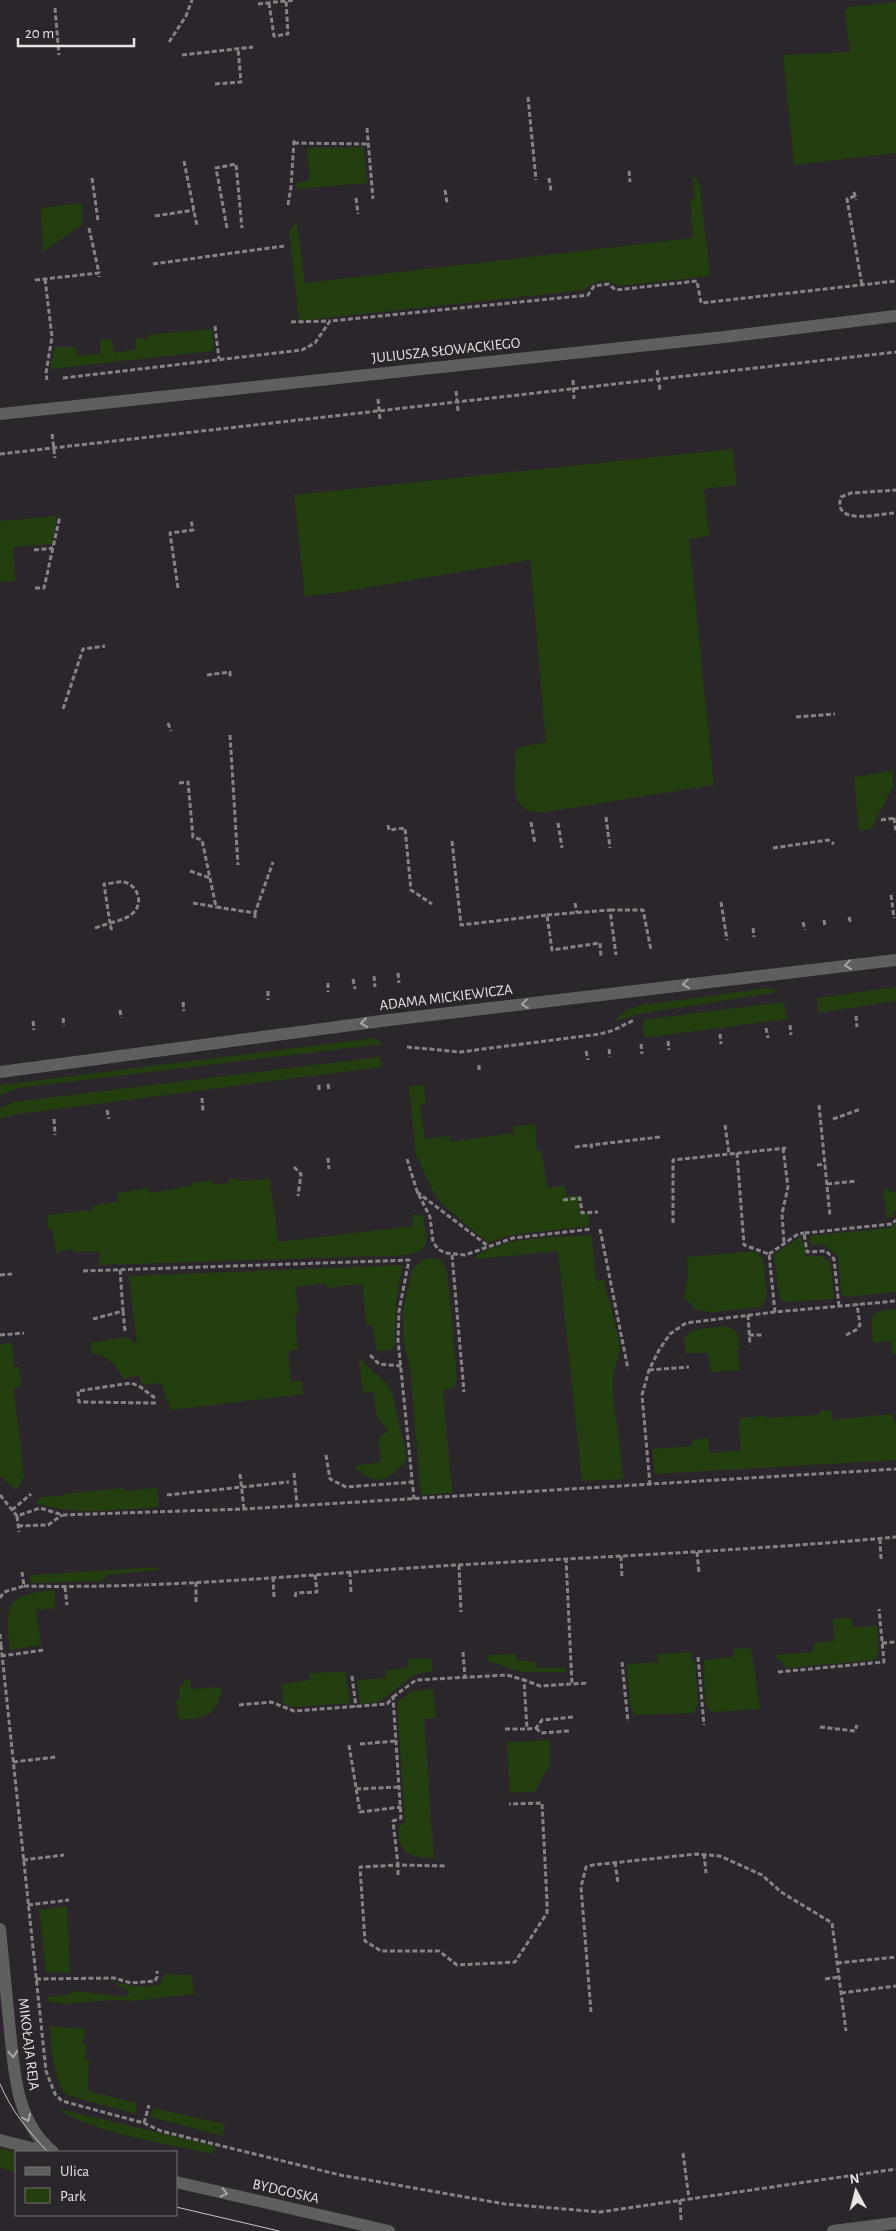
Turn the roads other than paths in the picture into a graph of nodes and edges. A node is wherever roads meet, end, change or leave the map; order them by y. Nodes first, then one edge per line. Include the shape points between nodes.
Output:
1 (896, 316) edge
2 (0, 414) edge
3 (896, 960) edge
4 (0, 1072) edge
5 (0, 1929) edge
6 (0, 2140) edge
7 (43, 2151) edge
8 (52, 2151) edge
9 (178, 2182) edge
10 (896, 2223) edge
11 (389, 2231) edge
12 (833, 2231) edge

1 - 2 street, JULIUSZA SŁOWACKIEGO
3 -> 4 street, ADAMA MICKIEWICZA via 388,1020
5 -> 8 street, MIKOŁAJA REJA via 17,2087 28,2122
6 - 7 street
9 -> 11 street, BYDGOSKA
10 - 12 street

